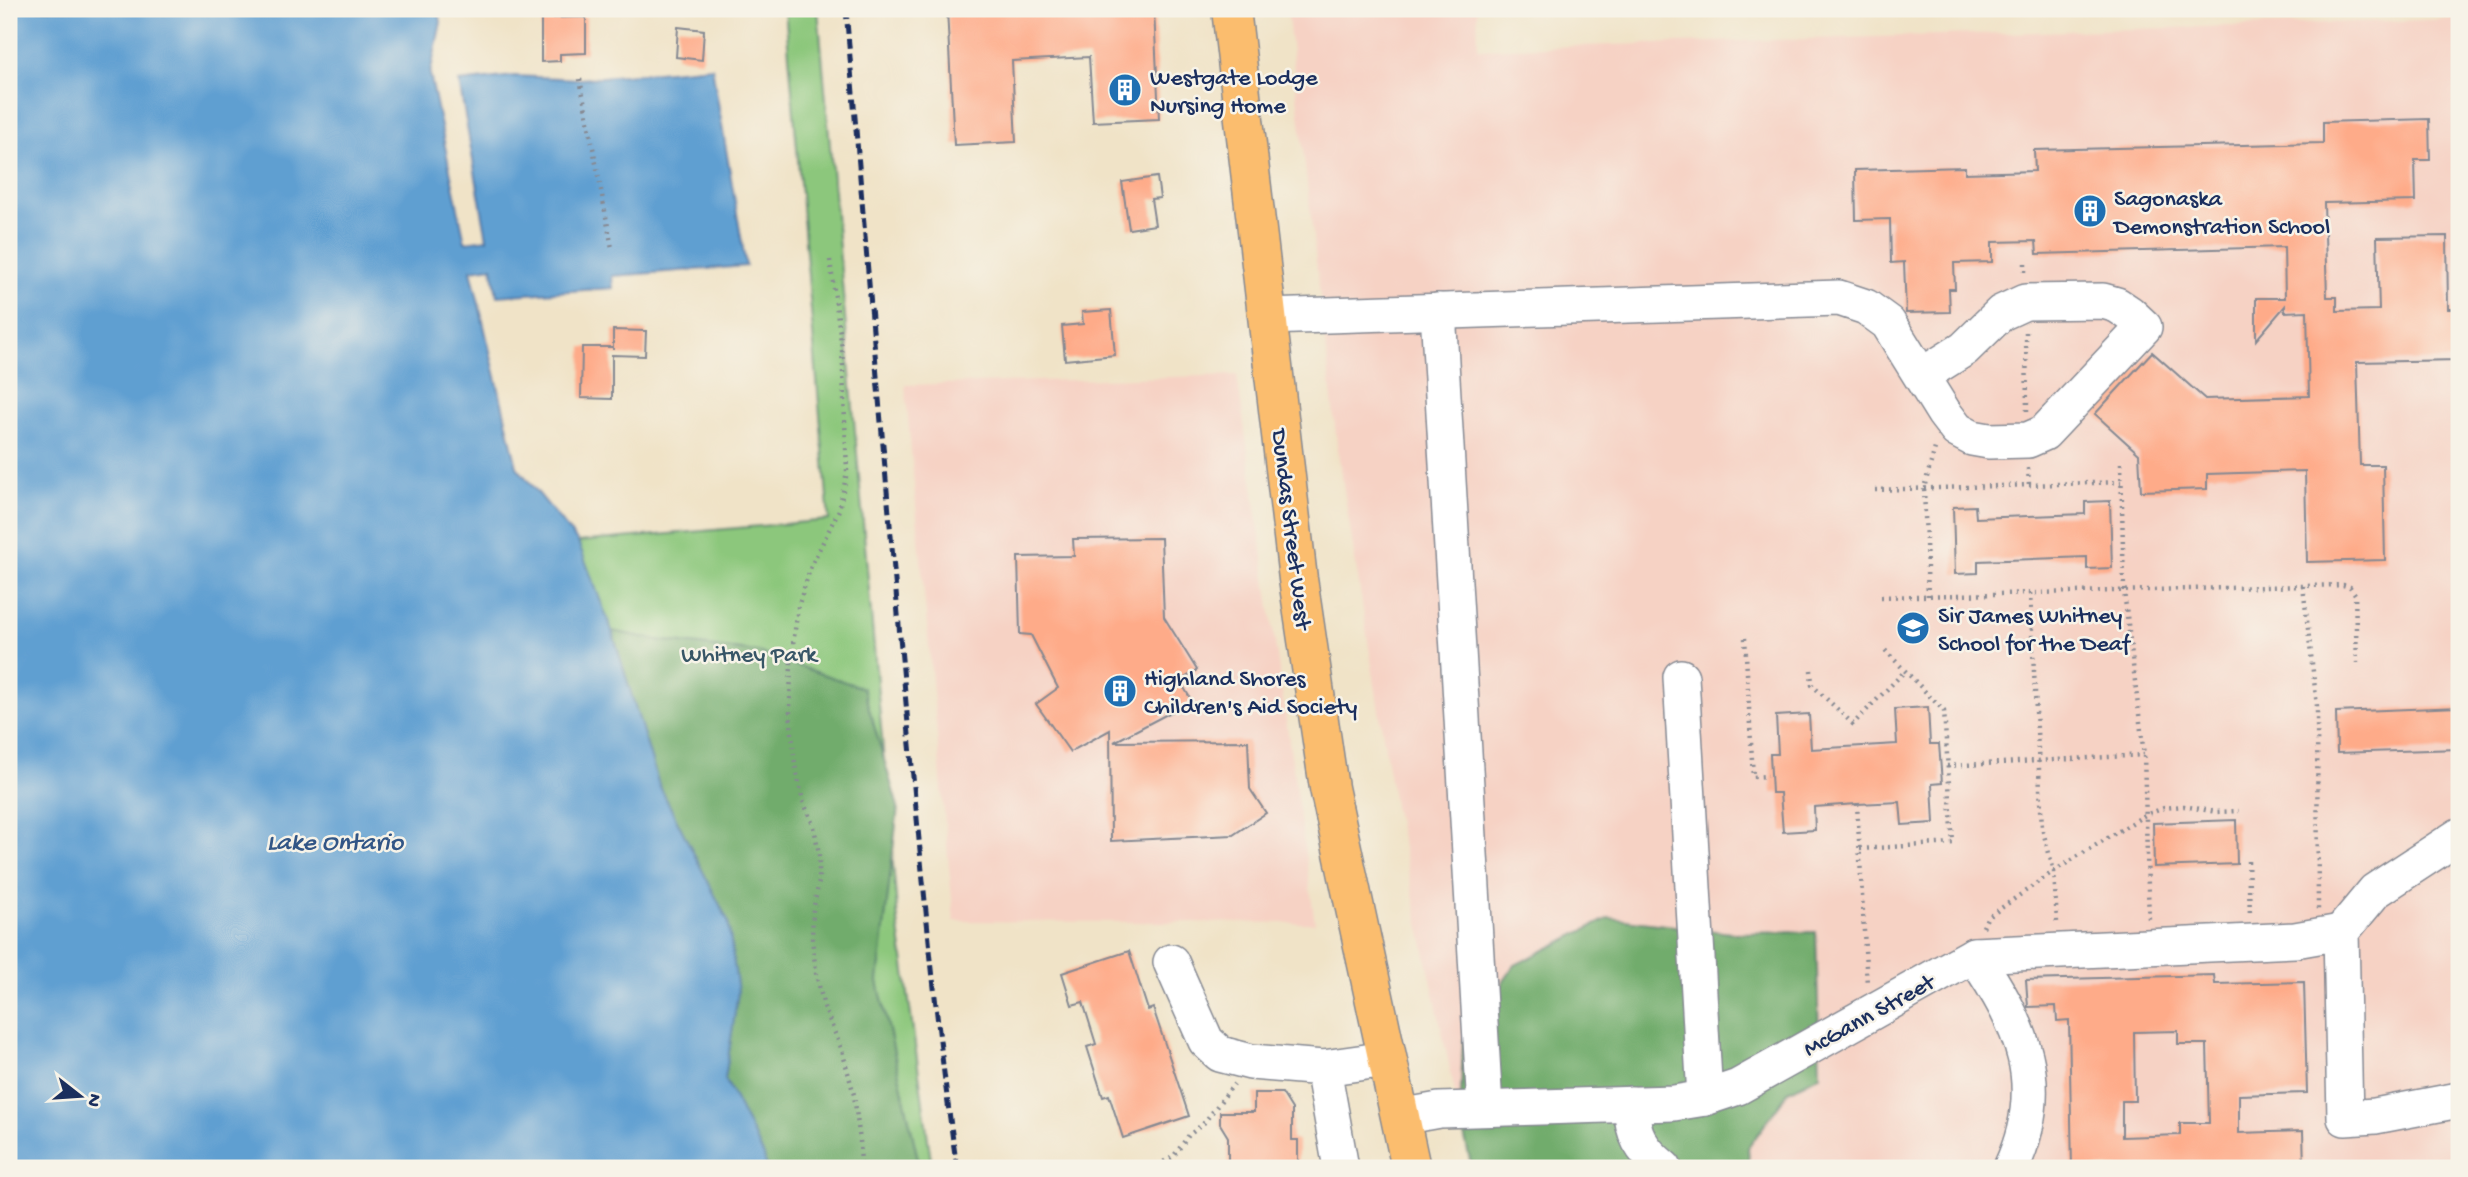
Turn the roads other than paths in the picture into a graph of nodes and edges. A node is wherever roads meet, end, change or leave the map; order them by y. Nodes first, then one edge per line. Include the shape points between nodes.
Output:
1 (1231, 9) edge
2 (1438, 312) junction
3 (1267, 317) junction
4 (1921, 376) junction
5 (1681, 677) dead end
6 (2459, 836) edge
7 (2330, 934) junction
8 (1975, 955) junction
9 (1171, 962) dead end
10 (1387, 1059) junction
11 (1323, 1068) junction
12 (1705, 1098) junction
13 (2459, 1100) edge
14 (1632, 1104) junction
15 (1485, 1108) junction
16 (1400, 1117) junction
17 (1341, 1168) edge
18 (1411, 1168) edge
19 (1664, 1168) edge
20 (2011, 1168) edge

1 - 3 main road, Dundas Street West
2 - 3 lane
2 - 4 lane via 1839,298 1866,307 1888,323
2 - 15 lane
3 - 10 main road, Dundas Street West via 1329,788
4 - 4 lane via 1957,430 1989,441 2028,440 2057,422 2144,327 2117,305 2103,301 2025,302 2001,313 1965,349
5 - 12 lane
6 - 7 lane via 2375,891
7 - 8 lane, McGann Street via 2284,941
7 - 13 lane via 2344,1118
8 - 12 lane, McGann Street via 1738,1087
8 - 20 lane via 2015,1021 2025,1052 2028,1116
9 - 11 lane via 1206,1041 1220,1054 1251,1062
10 - 11 lane
10 - 16 main road, Dundas Street West
11 - 17 lane
12 - 14 lane, McGann Street
14 - 15 lane, McGann Street
14 - 19 lane via 1632,1125 1639,1143
15 - 16 lane, McGann Street
16 - 18 main road, Dundas Street West

